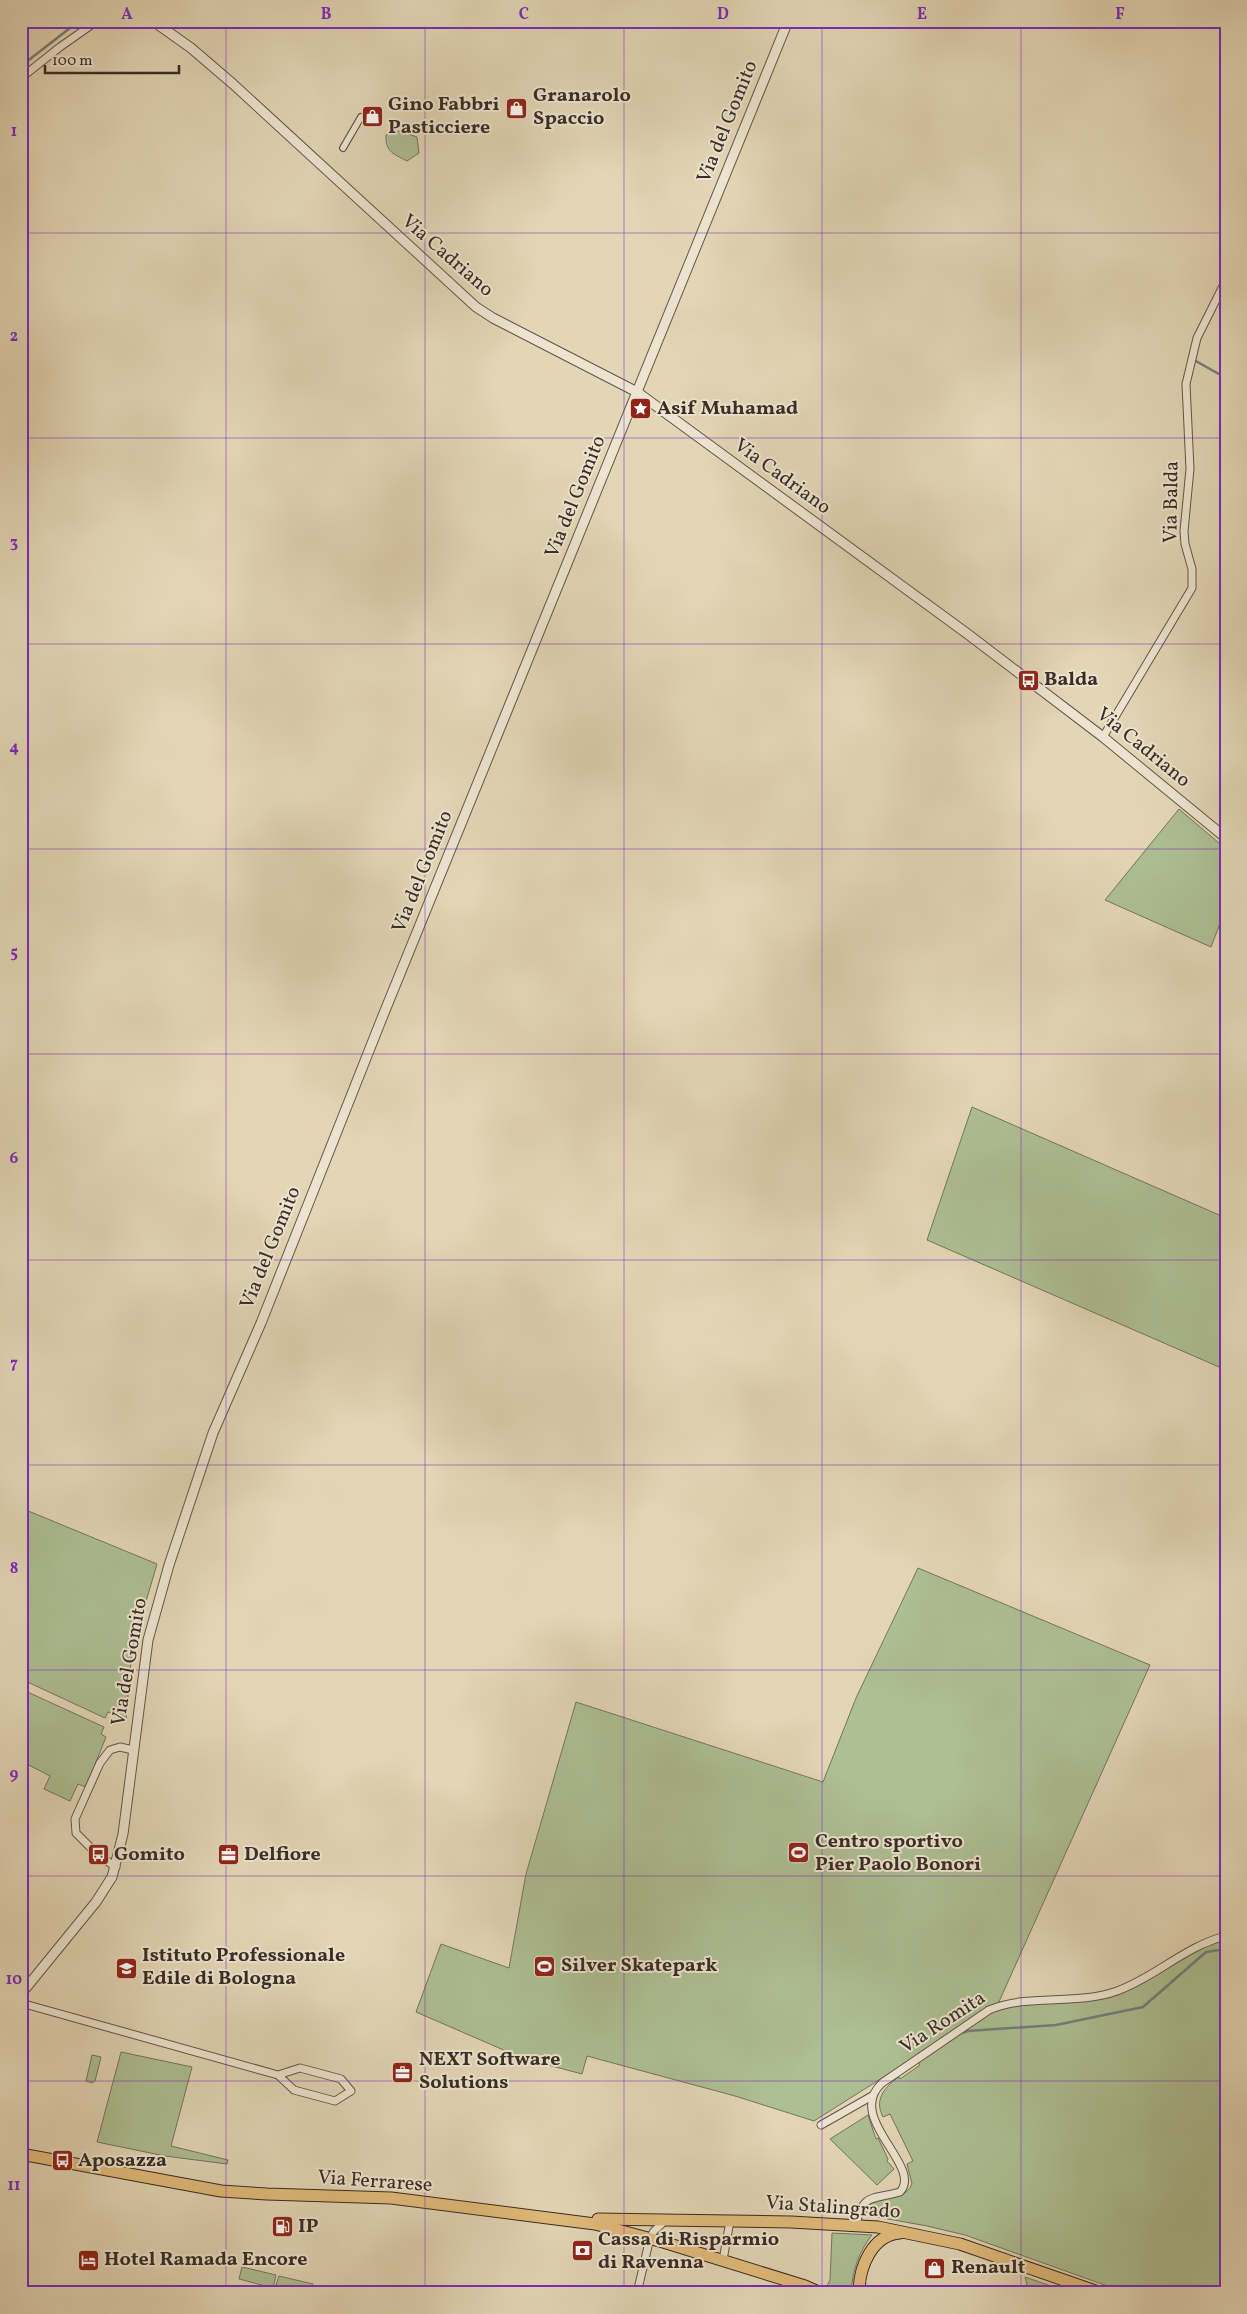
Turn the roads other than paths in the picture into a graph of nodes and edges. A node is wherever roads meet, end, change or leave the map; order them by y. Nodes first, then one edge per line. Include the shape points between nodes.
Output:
1 (97, 21) edge
2 (153, 21) edge
3 (788, 21) edge
4 (21, 78) edge
5 (361, 117) dead end
6 (343, 148) dead end
7 (1226, 280) edge
8 (637, 392) junction
9 (1103, 737) junction
10 (1226, 838) edge
11 (133, 1750) junction
12 (116, 1867) junction
13 (1226, 1936) edge
14 (21, 1994) edge
15 (21, 2004) edge
16 (278, 2075) junction
17 (872, 2096) junction
18 (821, 2125) dead end
19 (21, 2154) edge
20 (554, 2219) junction
21 (665, 2220) junction
22 (730, 2221) junction
23 (856, 2225) junction
24 (917, 2234) junction
25 (650, 2238) junction
26 (723, 2260) junction
27 (637, 2293) edge
28 (821, 2293) edge
29 (859, 2293) edge
30 (1101, 2293) edge

1 - 4 street
2 - 8 street, Via Cadriano via 233,84 476,306 493,318
3 - 8 street, Via del Gomito
5 - 6 street
7 - 9 street, Via Balda via 1197,338 1186,384 1190,469 1184,531 1192,569 1192,588
8 - 9 street, Via Cadriano
8 - 11 street, Via del Gomito via 213,1434 156,1606
9 - 10 street, Via Cadriano
11 - 12 street, Via del Gomito
11 - 12 street, Via del Gomito via 120,1746 110,1750 100,1763 76,1819 76,1833 98,1855
12 - 14 street, Via del Gomito via 96,1902
13 - 17 street, Via Romita via 1198,1945 1118,1991 1082,1999 1014,2003 989,2010 892,2076
15 - 16 street
16 - 16 street via 294,2090 335,2102 351,2091 341,2079 300,2068
17 - 18 street
17 - 23 street via 871,2112 902,2171 904,2182 900,2192 865,2201
19 - 20 main road, Via Ferrarese via 221,2191 391,2198
20 - 21 main road, Via Stalingrado
20 - 25 main road, Via Ferrarese via 596,2224
21 - 22 main road, Via Stalingrado
21 - 25 street
22 - 23 main road, Via Stalingrado
22 - 26 street
23 - 24 main road, Via Stalingrado
24 - 29 main road via 894,2234 878,2242 863,2267
24 - 30 main road, Via Stalingrado via 988,2252
25 - 26 main road, Via Ferrarese
25 - 27 street
26 - 28 main road, Via Ferrarese

